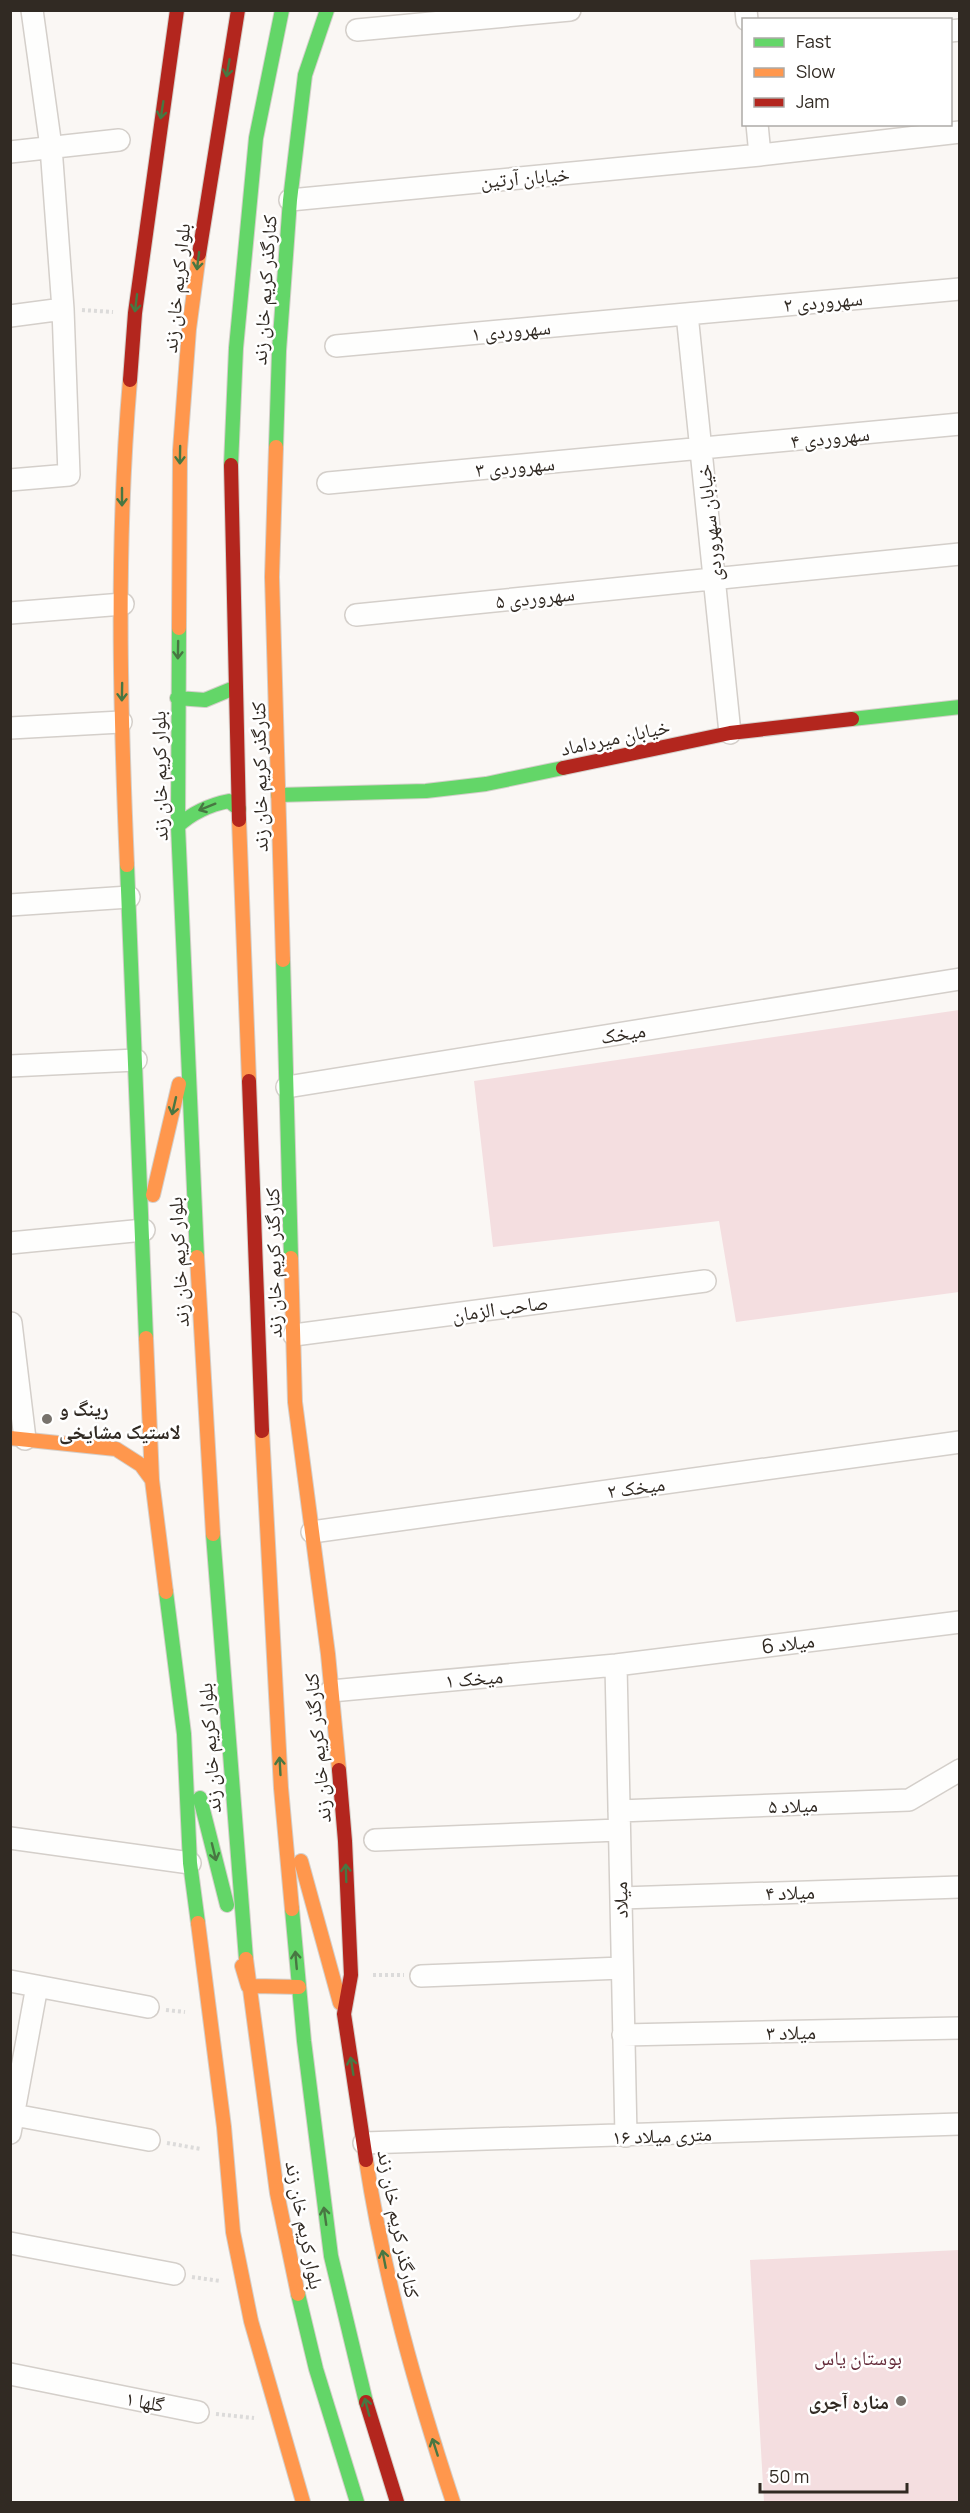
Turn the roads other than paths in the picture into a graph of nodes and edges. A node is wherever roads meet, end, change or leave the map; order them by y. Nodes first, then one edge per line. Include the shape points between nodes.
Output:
1 (32, 10) edge
2 (177, 10) edge
3 (238, 10) edge
4 (282, 10) edge
5 (327, 10) edge
6 (570, 10) edge
7 (357, 30) dead end
8 (303, 32) dead end
9 (305, 75) junction
10 (757, 126) edge
11 (960, 132) edge
12 (119, 140) dead end
13 (51, 147) junction
14 (10, 152) edge
15 (759, 155) junction
16 (290, 200) junction
17 (960, 289) edge
18 (63, 309) junction
19 (687, 314) junction
20 (10, 316) edge
21 (336, 346) dead end
22 (960, 424) edge
23 (701, 449) junction
24 (10, 480) edge
25 (328, 483) dead end
26 (960, 554) edge
27 (715, 579) junction
28 (123, 604) junction
29 (10, 613) edge
30 (356, 615) dead end
31 (234, 688) junction
32 (177, 698) junction
33 (960, 707) edge
34 (121, 722) junction
35 (10, 728) edge
36 (730, 733) junction
37 (278, 795) junction
38 (239, 809) junction
39 (178, 826) junction
40 (129, 897) junction
41 (10, 906) edge
42 (960, 979) edge
43 (187, 1049) junction
44 (136, 1060) junction
45 (10, 1066) edge
46 (287, 1087) junction
47 (144, 1230) junction
48 (10, 1243) edge
49 (705, 1281) dead end
50 (10, 1323) edge
51 (294, 1335) junction
52 (148, 1417) junction
53 (300, 1438) junction
54 (18, 1439) edge
55 (124, 1441) junction
56 (960, 1442) edge
57 (152, 1480) junction
58 (291, 1484) dead end
59 (282, 1529) dead end
60 (312, 1532) junction
61 (272, 1586) junction
62 (960, 1622) edge
63 (616, 1665) junction
64 (331, 1691) junction
65 (184, 1734) junction
66 (960, 1770) edge
67 (281, 1788) junction
68 (619, 1821) junction
69 (10, 1838) edge
70 (375, 1839) dead end
71 (190, 1863) junction
72 (960, 1887) edge
73 (621, 1898) junction
74 (622, 1968) junction
75 (421, 1976) road end
76 (10, 1981) edge
77 (37, 1986) junction
78 (248, 1986) junction
79 (299, 1987) junction
80 (147, 2007) road end
81 (344, 2014) junction
82 (960, 2028) edge
83 (623, 2035) junction
84 (254, 2042) junction
85 (274, 2042) dead end
86 (12, 2124) edge
87 (960, 2124) edge
88 (626, 2136) junction
89 (149, 2140) road end
90 (364, 2143) junction
91 (10, 2243) edge
92 (174, 2274) road end
93 (10, 2374) edge
94 (198, 2412) road end
95 (303, 2502) edge
96 (357, 2502) edge
97 (397, 2502) edge
98 (453, 2502) edge

1 - 13 street
2 -> 28 main road via 135,313 122,472
3 -> 32 main road, بلوار کریم خان زند via 189,329 180,450
4 - 31 main road, بلوار کریم خان زند via 256,138 235,360
5 - 9 main road, کنارگذر کریم خان زند
6 - 7 street
8 - 9 main road
9 - 16 main road, کنارگذر کریم خان زند
10 - 15 street
11 - 15 street, خیابان آرتین
12 - 13 street
13 - 14 street
13 - 18 street
15 - 16 street, خیابان آرتین
16 - 37 main road, کنارگذر کریم خان زند via 268,513
17 - 19 street, سهروردی ۲
18 - 20 street
18 - 24 street via 69,475
19 - 21 street, سهروردی ۱
19 - 23 street, خیابان سهروردی
22 - 23 street, سهروردی ۴
23 - 25 street, سهروردی ۳
23 - 27 street, خیابان سهروردی
26 - 27 street, سهروردی ۵
27 - 30 street, سهروردی ۵
27 - 36 street, خیابان سهروردی
28 - 29 street
28 -> 34 main road
31 - 32 main road via 205,700
31 - 38 main road, بلوار کریم خان زند
32 - 39 main road, بلوار کریم خان زند
33 - 36 main road, خیابان میرداماد
34 - 35 street
34 - 40 main road
36 - 37 main road, خیابان میرداماد via 486,784
37 - 46 main road, کنارگذر کریم خان زند
38 -> 39 main road via 229,801 217,803 191,813
38 - 61 main road, بلوار کریم خان زند via 261,1414
39 - 43 main road, بلوار کریم خان زند
40 - 41 street
40 - 44 main road
42 - 46 street, میخک
43 -> 47 main road
43 - 78 main road, بلوار کریم خان زند via 209,1489
44 - 45 street
44 - 47 main road
46 - 51 main road, کنارگذر کریم خان زند
47 - 48 street
47 - 52 main road
49 - 51 street, صاحب الزمان
50 - 54 street
51 - 53 main road, کنارگذر کریم خان زند
52 - 55 main road
52 - 57 main road
53 - 58 main road
53 - 60 main road, کنارگذر کریم خان زند
54 - 55 main road
55 - 57 main road
56 - 60 street, میخک ۲
57 - 65 main road
59 - 61 main road
60 - 64 main road, کنارگذر کریم خان زند
67 -> 61 main road, بلوار کریم خان زند
62 - 63 street, میلاد 6
63 - 64 street, میخک ۱
63 - 68 street, میلاد
81 -> 64 main road, کنارگذر کریم خان زند via 351,1975 345,1841
65 - 71 main road
65 -> 78 main road
66 - 68 street, میلاد ۵ via 909,1800
79 -> 67 main road, بلوار کریم خان زند
67 - 81 main road
68 - 70 street, میلاد ۵
68 - 73 street, میلاد
69 - 71 street
71 - 95 main road via 233,2232
72 - 73 street, میلاد ۴
73 - 74 street, میلاد
74 - 75 street
74 - 83 street, میلاد
76 - 77 street
77 - 80 street
77 - 86 street
78 - 79 main road
78 - 84 main road, بلوار کریم خان زند
97 -> 79 main road, بلوار کریم خان زند via 375,2437 331,2256 299,2041
90 -> 81 main road, کنارگذر کریم خان زند
82 - 83 street, میلاد ۳
83 - 88 street, میلاد
84 - 85 main road
84 - 96 main road, بلوار کریم خان زند via 291,2264 316,2369
86 - 89 street
87 - 88 street, ۱۶ متری میلاد
88 - 90 street, ۱۶ متری میلاد
98 -> 90 main road, کنارگذر کریم خان زند via 419,2398 391,2292
91 - 92 street
93 - 94 street, گلها ۱

